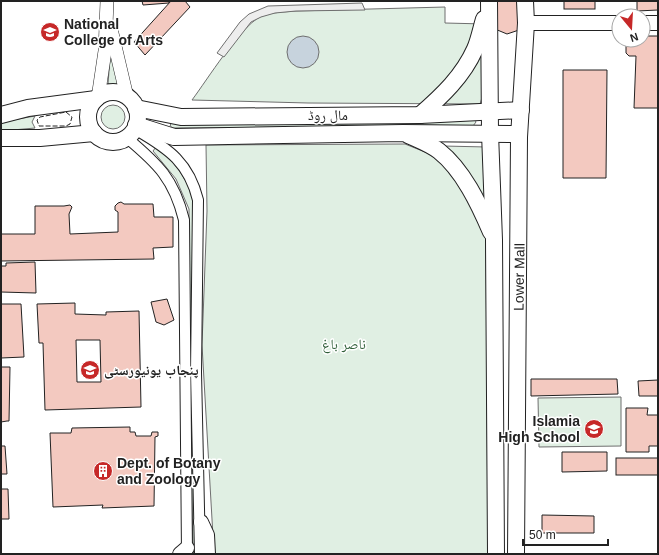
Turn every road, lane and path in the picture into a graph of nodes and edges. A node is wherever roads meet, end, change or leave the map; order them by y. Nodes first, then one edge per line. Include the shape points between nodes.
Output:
1 (107, 1) edge
2 (525, 1) edge
3 (489, 2) edge
4 (108, 20) junction
5 (526, 22) junction
6 (611, 23) edge
7 (97, 98) junction
8 (131, 102) junction
9 (521, 110) junction
10 (490, 111) junction
11 (1, 115) edge
12 (420, 115) junction
13 (133, 131) junction
14 (94, 133) junction
15 (403, 133) junction
16 (490, 133) junction
17 (520, 134) junction
18 (1, 138) edge
19 (494, 240) junction
20 (200, 522) junction
21 (185, 552) edge
22 (200, 554) edge
23 (208, 554) edge
24 (496, 554) edge
25 (516, 554) edge

1 - 4 street
2 - 5 main road, Lower Mall
3 - 10 main road, Lower Mall
3 - 12 main road via 475,49 458,78
4 - 7 street
4 - 8 street
5 - 6 main road
5 - 9 main road, Lower Mall
7 - 8 main road via 112,92
7 - 11 main road via 28,108
7 - 14 main road via 91,105 88,120
8 - 12 main road, مال روڈ via 181,117
8 - 13 main road via 138,119
9 - 10 main road, مال روڈ
9 - 17 main road, Lower Mall
10 - 12 main road, مال روڈ
10 - 16 main road, Lower Mall
13 - 14 main road via 122,141 110,142 98,138
13 - 15 main road, مال روڈ via 174,136
13 - 20 street via 165,146 175,156 185,168 198,200 196,372
13 - 21 street via 175,190 184,220
14 - 18 main road via 40,138
15 - 16 main road, مال روڈ
15 - 19 main road via 433,147 451,163 481,208
16 - 17 main road, مال روڈ
16 - 19 main road, Lower Mall
17 - 25 main road, Lower Mall
19 - 24 main road, Lower Mall
20 - 22 street
20 - 23 main road via 207,535

